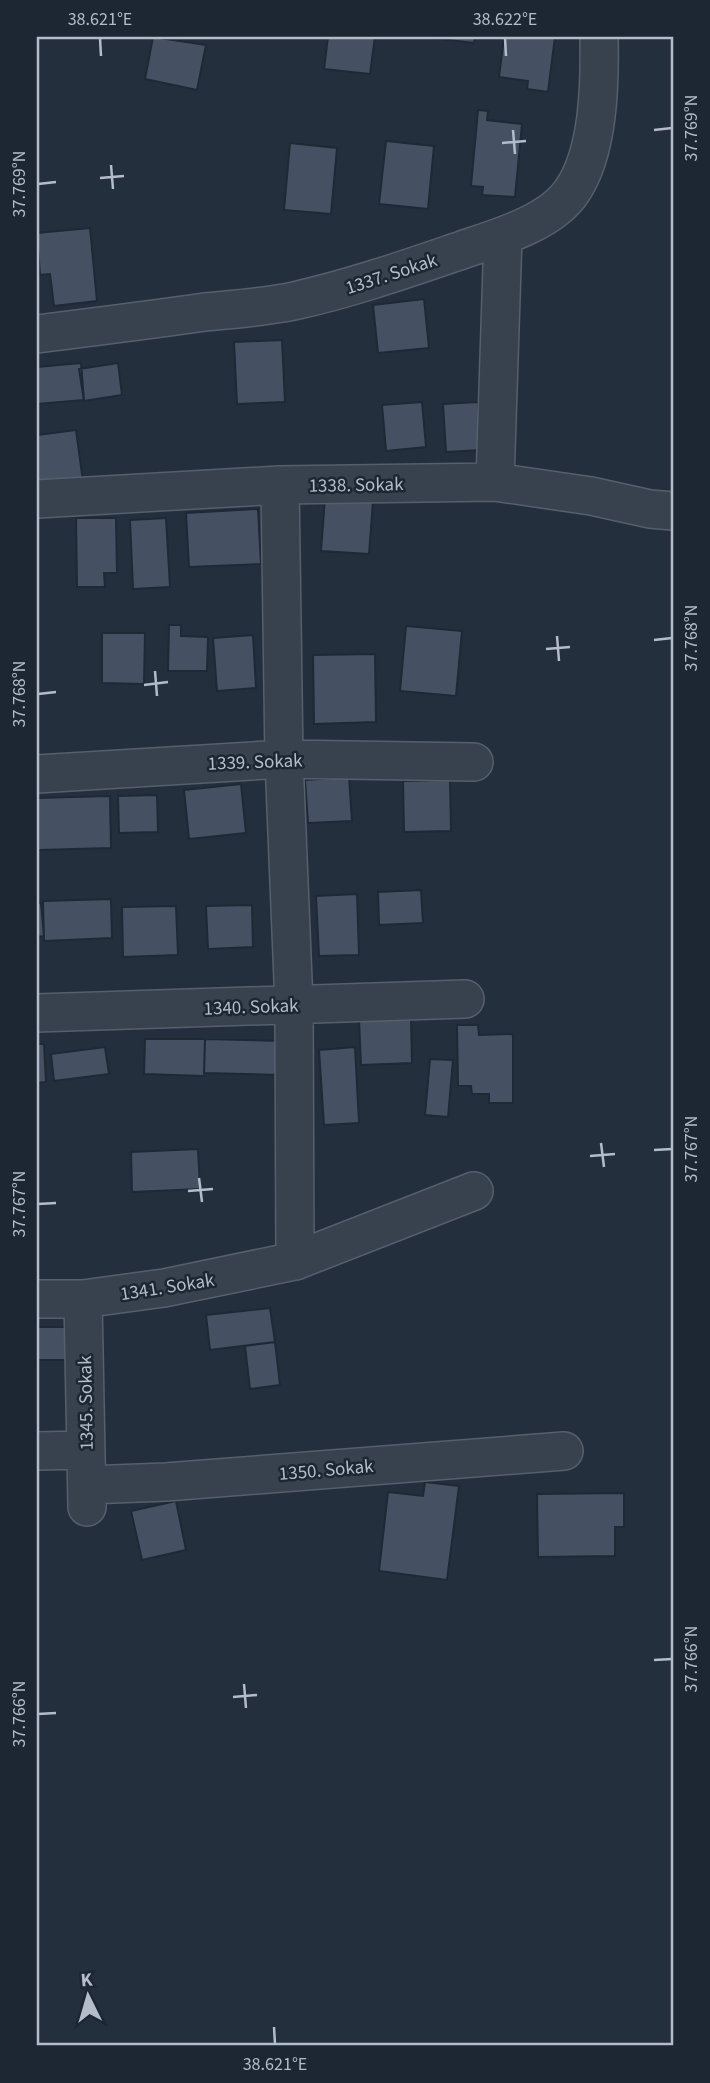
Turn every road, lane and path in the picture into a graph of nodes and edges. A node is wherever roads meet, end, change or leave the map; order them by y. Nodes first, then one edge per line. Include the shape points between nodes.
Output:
1 (599, 37) edge
2 (503, 236) junction
3 (37, 334) edge
4 (495, 482) junction
5 (280, 485) junction
6 (37, 499) edge
7 (673, 511) edge
8 (284, 759) junction
9 (474, 762) dead end
10 (37, 774) edge
11 (465, 999) dead end
12 (294, 1005) junction
13 (37, 1013) edge
14 (474, 1191) dead end
15 (295, 1261) junction
16 (37, 1299) edge
17 (82, 1299) junction
18 (37, 1451) edge
19 (564, 1451) dead end
20 (87, 1481) junction

1 - 2 street, 1337. Sokak via 594,122 582,174 559,207
2 - 3 street, 1337. Sokak via 348,288 291,301
2 - 4 street
4 - 5 street, 1338. Sokak
4 - 7 street, 1338. Sokak
5 - 6 street, 1338. Sokak
5 - 8 street
8 - 9 street, 1339. Sokak
8 - 10 street, 1339. Sokak
8 - 12 street
11 - 12 street, 1340. Sokak
12 - 13 street, 1340. Sokak
12 - 15 street
14 - 15 street, 1341. Sokak
15 - 17 street, 1341. Sokak via 164,1288
16 - 17 street, 1341. Sokak
17 - 20 street, 1345. Sokak
18 - 20 street, 1350. Sokak
19 - 20 street, 1350. Sokak via 166,1482

